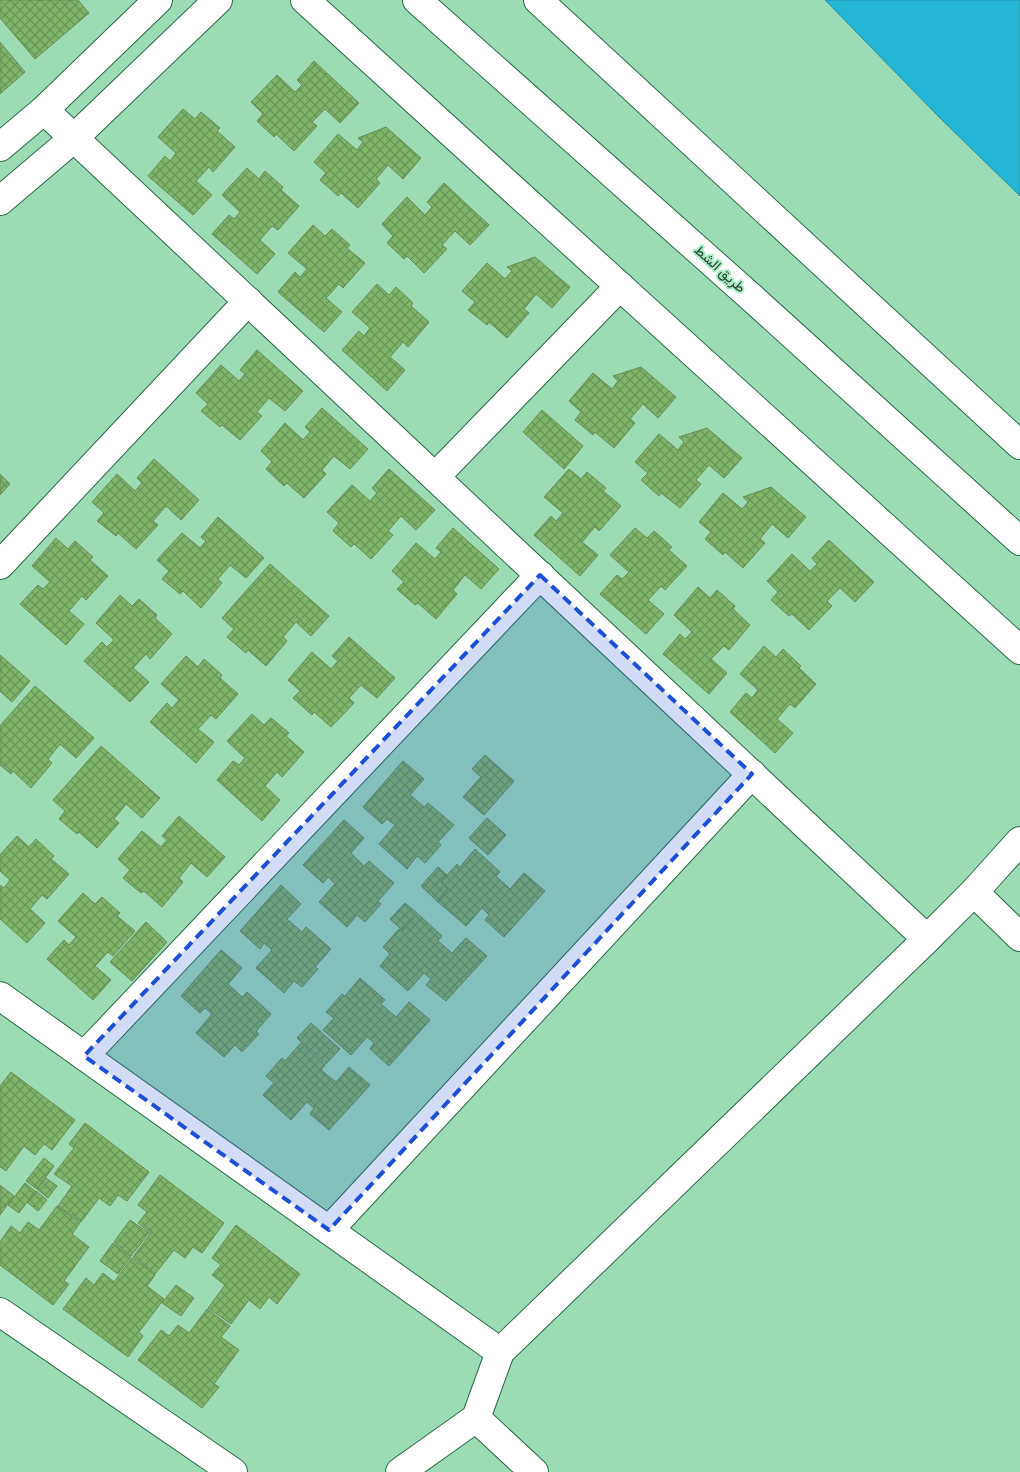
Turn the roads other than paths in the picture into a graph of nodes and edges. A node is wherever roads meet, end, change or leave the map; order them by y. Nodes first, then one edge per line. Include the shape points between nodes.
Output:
1 (158, 0) edge
2 (218, 0) edge
3 (305, 0) edge
4 (417, 0) edge
5 (538, 0) edge
6 (44, 110) junction
7 (74, 138) junction
8 (0, 147) edge
9 (0, 201) edge
10 (620, 286) junction
11 (248, 301) junction
12 (1020, 445) edge
13 (435, 477) junction
14 (1020, 541) edge
15 (0, 565) edge
16 (540, 575) junction
17 (1020, 650) edge
18 (752, 774) junction
19 (1020, 841) edge
20 (974, 892) junction
21 (1020, 937) edge
22 (927, 939) junction
23 (0, 996) edge
24 (84, 1056) junction
25 (330, 1230) junction
26 (0, 1312) edge
27 (500, 1352) junction
28 (476, 1418) junction
29 (233, 1472) edge
30 (400, 1472) edge
31 (534, 1472) edge

1 - 6 street
2 - 7 street
3 - 10 street
4 - 14 street, طريق الشط
5 - 12 street
6 - 7 street
6 - 8 street
7 - 9 street
7 - 11 street
10 - 13 street
10 - 17 street
11 - 13 street
11 - 15 street
13 - 16 street
16 - 18 street
16 - 24 street
18 - 22 street
18 - 25 street
19 - 20 street
20 - 21 street
20 - 22 street
22 - 27 street
23 - 24 street
24 - 25 street
25 - 27 street
26 - 29 street
27 - 28 street
28 - 30 street
28 - 31 street

